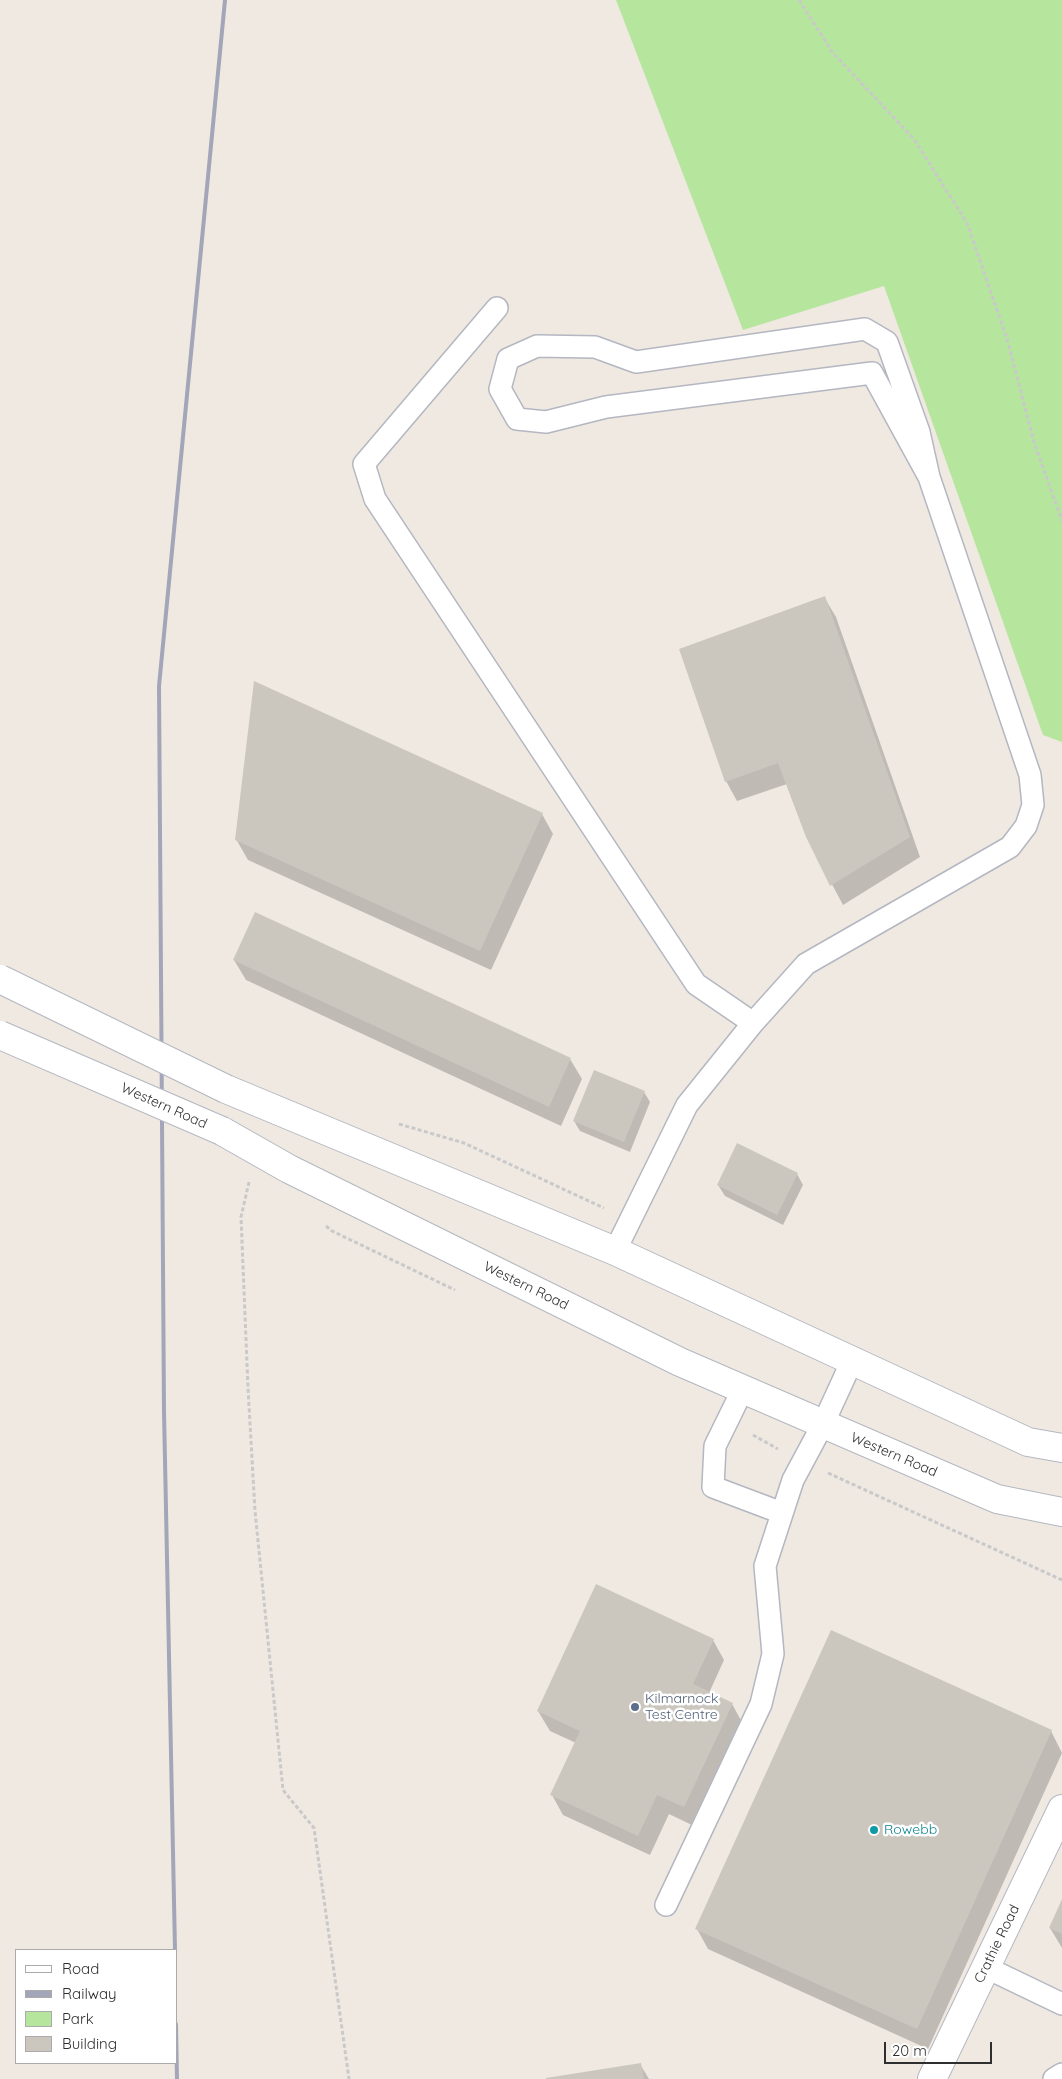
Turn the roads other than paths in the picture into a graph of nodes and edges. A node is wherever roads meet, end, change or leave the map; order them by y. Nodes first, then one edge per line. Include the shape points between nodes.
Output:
1 (497, 308) dead end
2 (929, 477) junction
3 (0, 979) edge
4 (753, 1023) junction
5 (0, 1034) edge
6 (615, 1251) junction
7 (852, 1361) junction
8 (743, 1389) junction
9 (823, 1424) junction
10 (1062, 1448) edge
11 (1062, 1512) edge
12 (782, 1513) junction
13 (1062, 1808) edge
14 (666, 1905) dead end
15 (986, 1967) junction
16 (1062, 2004) edge
17 (1062, 2074) edge
18 (932, 2079) edge
19 (1054, 2079) edge

1 - 4 lane via 364,464 375,499 696,984
2 - 2 lane via 872,373 606,407 546,422 517,419 500,389 508,359 537,346 595,347 636,362 865,329 888,342 919,432
2 - 4 lane via 1030,775 1033,805 1026,826 1010,847 806,964
3 - 6 main road, bridge via 226,1089
4 - 6 lane via 687,1105
5 - 8 main road, Western Road, bridge via 222,1131 289,1169 680,1362
6 - 7 main road
7 - 9 lane
7 - 10 main road via 1028,1442
8 - 9 main road, Western Road
8 - 12 lane via 715,1446 713,1487
9 - 11 main road, Western Road via 997,1499
9 - 12 lane via 793,1480
12 - 14 lane via 764,1566 773,1654 762,1704
13 - 15 main road, Crathie Road
15 - 16 lane
15 - 18 main road, Crathie Road
17 - 19 lane

